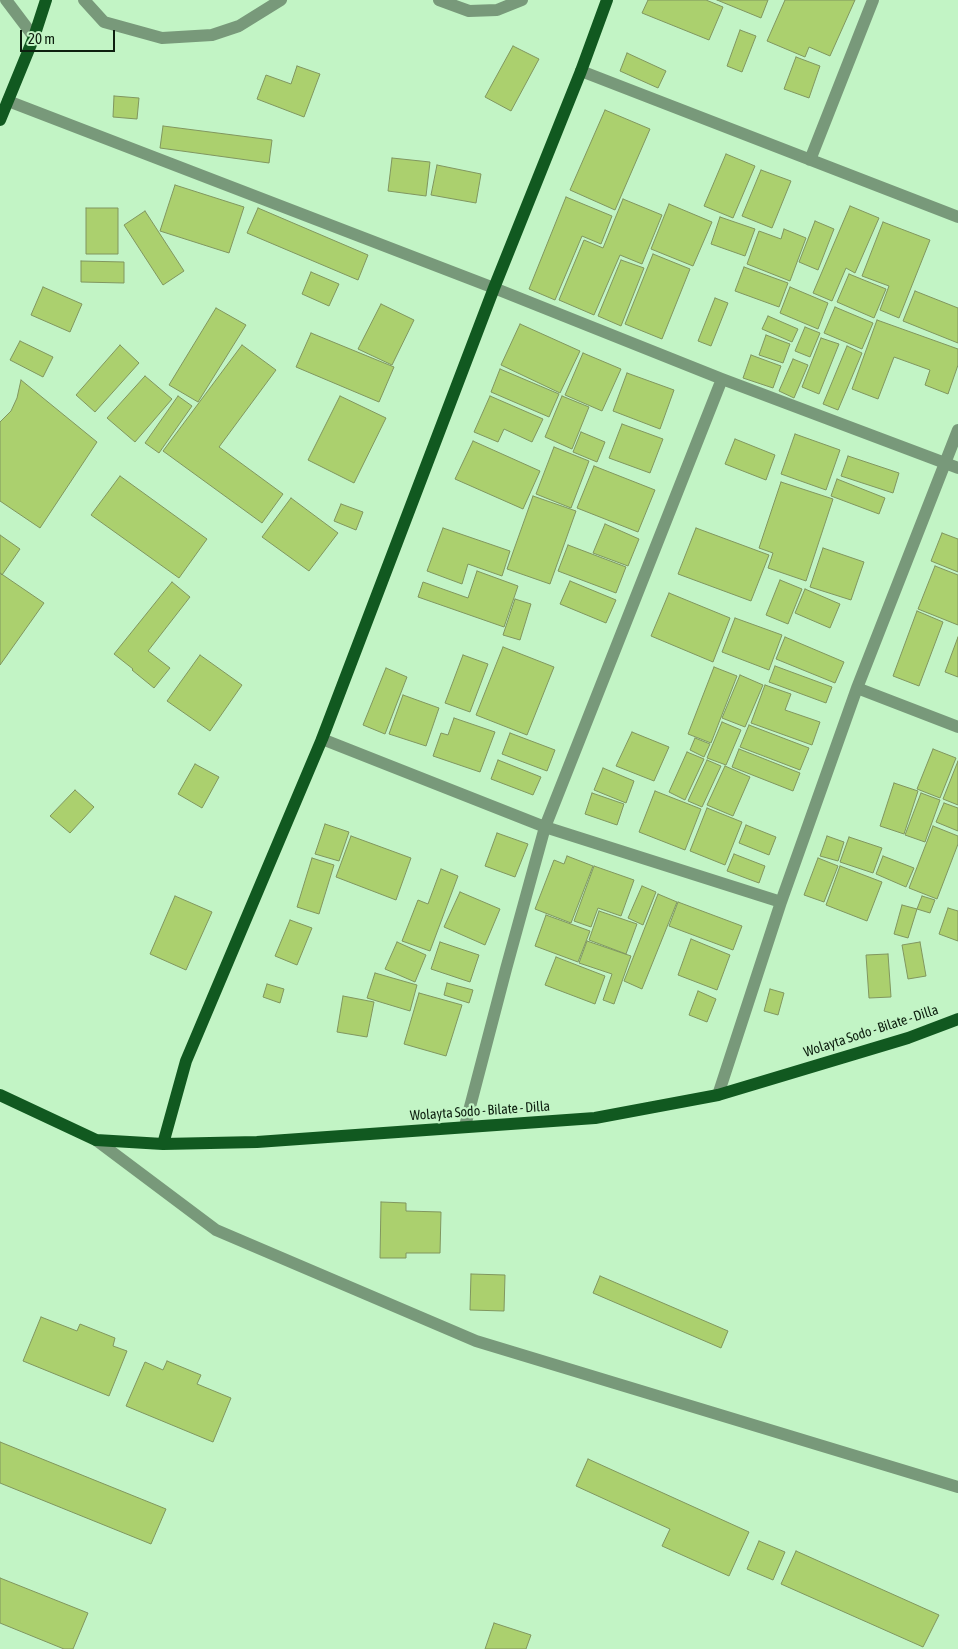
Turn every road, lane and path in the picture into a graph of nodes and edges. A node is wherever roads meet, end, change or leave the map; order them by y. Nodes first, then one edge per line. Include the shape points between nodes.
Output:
1 (6, 0) edge
2 (46, 0) edge
3 (84, 0) edge
4 (281, 0) edge
5 (439, 0) edge
6 (522, 0) edge
7 (607, 0) edge
8 (873, 0) edge
9 (34, 37) junction
10 (581, 71) junction
11 (8, 101) junction
12 (0, 120) edge
13 (810, 160) junction
14 (958, 218) edge
15 (494, 288) junction
16 (722, 379) junction
17 (958, 430) edge
18 (945, 462) junction
19 (958, 468) edge
20 (856, 688) junction
21 (958, 728) edge
22 (322, 739) junction
23 (545, 827) junction
24 (781, 902) junction
25 (958, 1019) edge
26 (0, 1095) edge
27 (718, 1095) junction
28 (465, 1126) junction
29 (96, 1140) junction
30 (163, 1144) junction
31 (958, 1487) edge

1 - 9 street
2 - 9 main road
3 - 4 street via 104,22 162,38 212,35 239,26
5 - 6 street via 469,11 497,10
7 - 10 main road
8 - 13 street
9 - 11 main road
10 - 13 street
10 - 15 main road
11 - 12 main road
11 - 15 street
13 - 14 street
15 - 16 street
15 - 22 main road
16 - 18 street
16 - 23 street
17 - 18 street
18 - 19 street
18 - 20 street
20 - 21 street
20 - 24 street
22 - 23 street
22 - 30 main road via 186,1061
23 - 24 street
23 - 28 street
24 - 27 street
25 - 27 main road, Wolayta Sodo - Bilate - Dilla via 908,1038
26 - 29 main road, Wolayta Sodo - Bilate - Dilla
27 - 28 main road, Wolayta Sodo - Bilate - Dilla via 596,1118
28 - 30 main road, Wolayta Sodo - Bilate - Dilla via 257,1142
29 - 30 main road, Wolayta Sodo - Bilate - Dilla
29 - 31 street via 216,1230 476,1341

